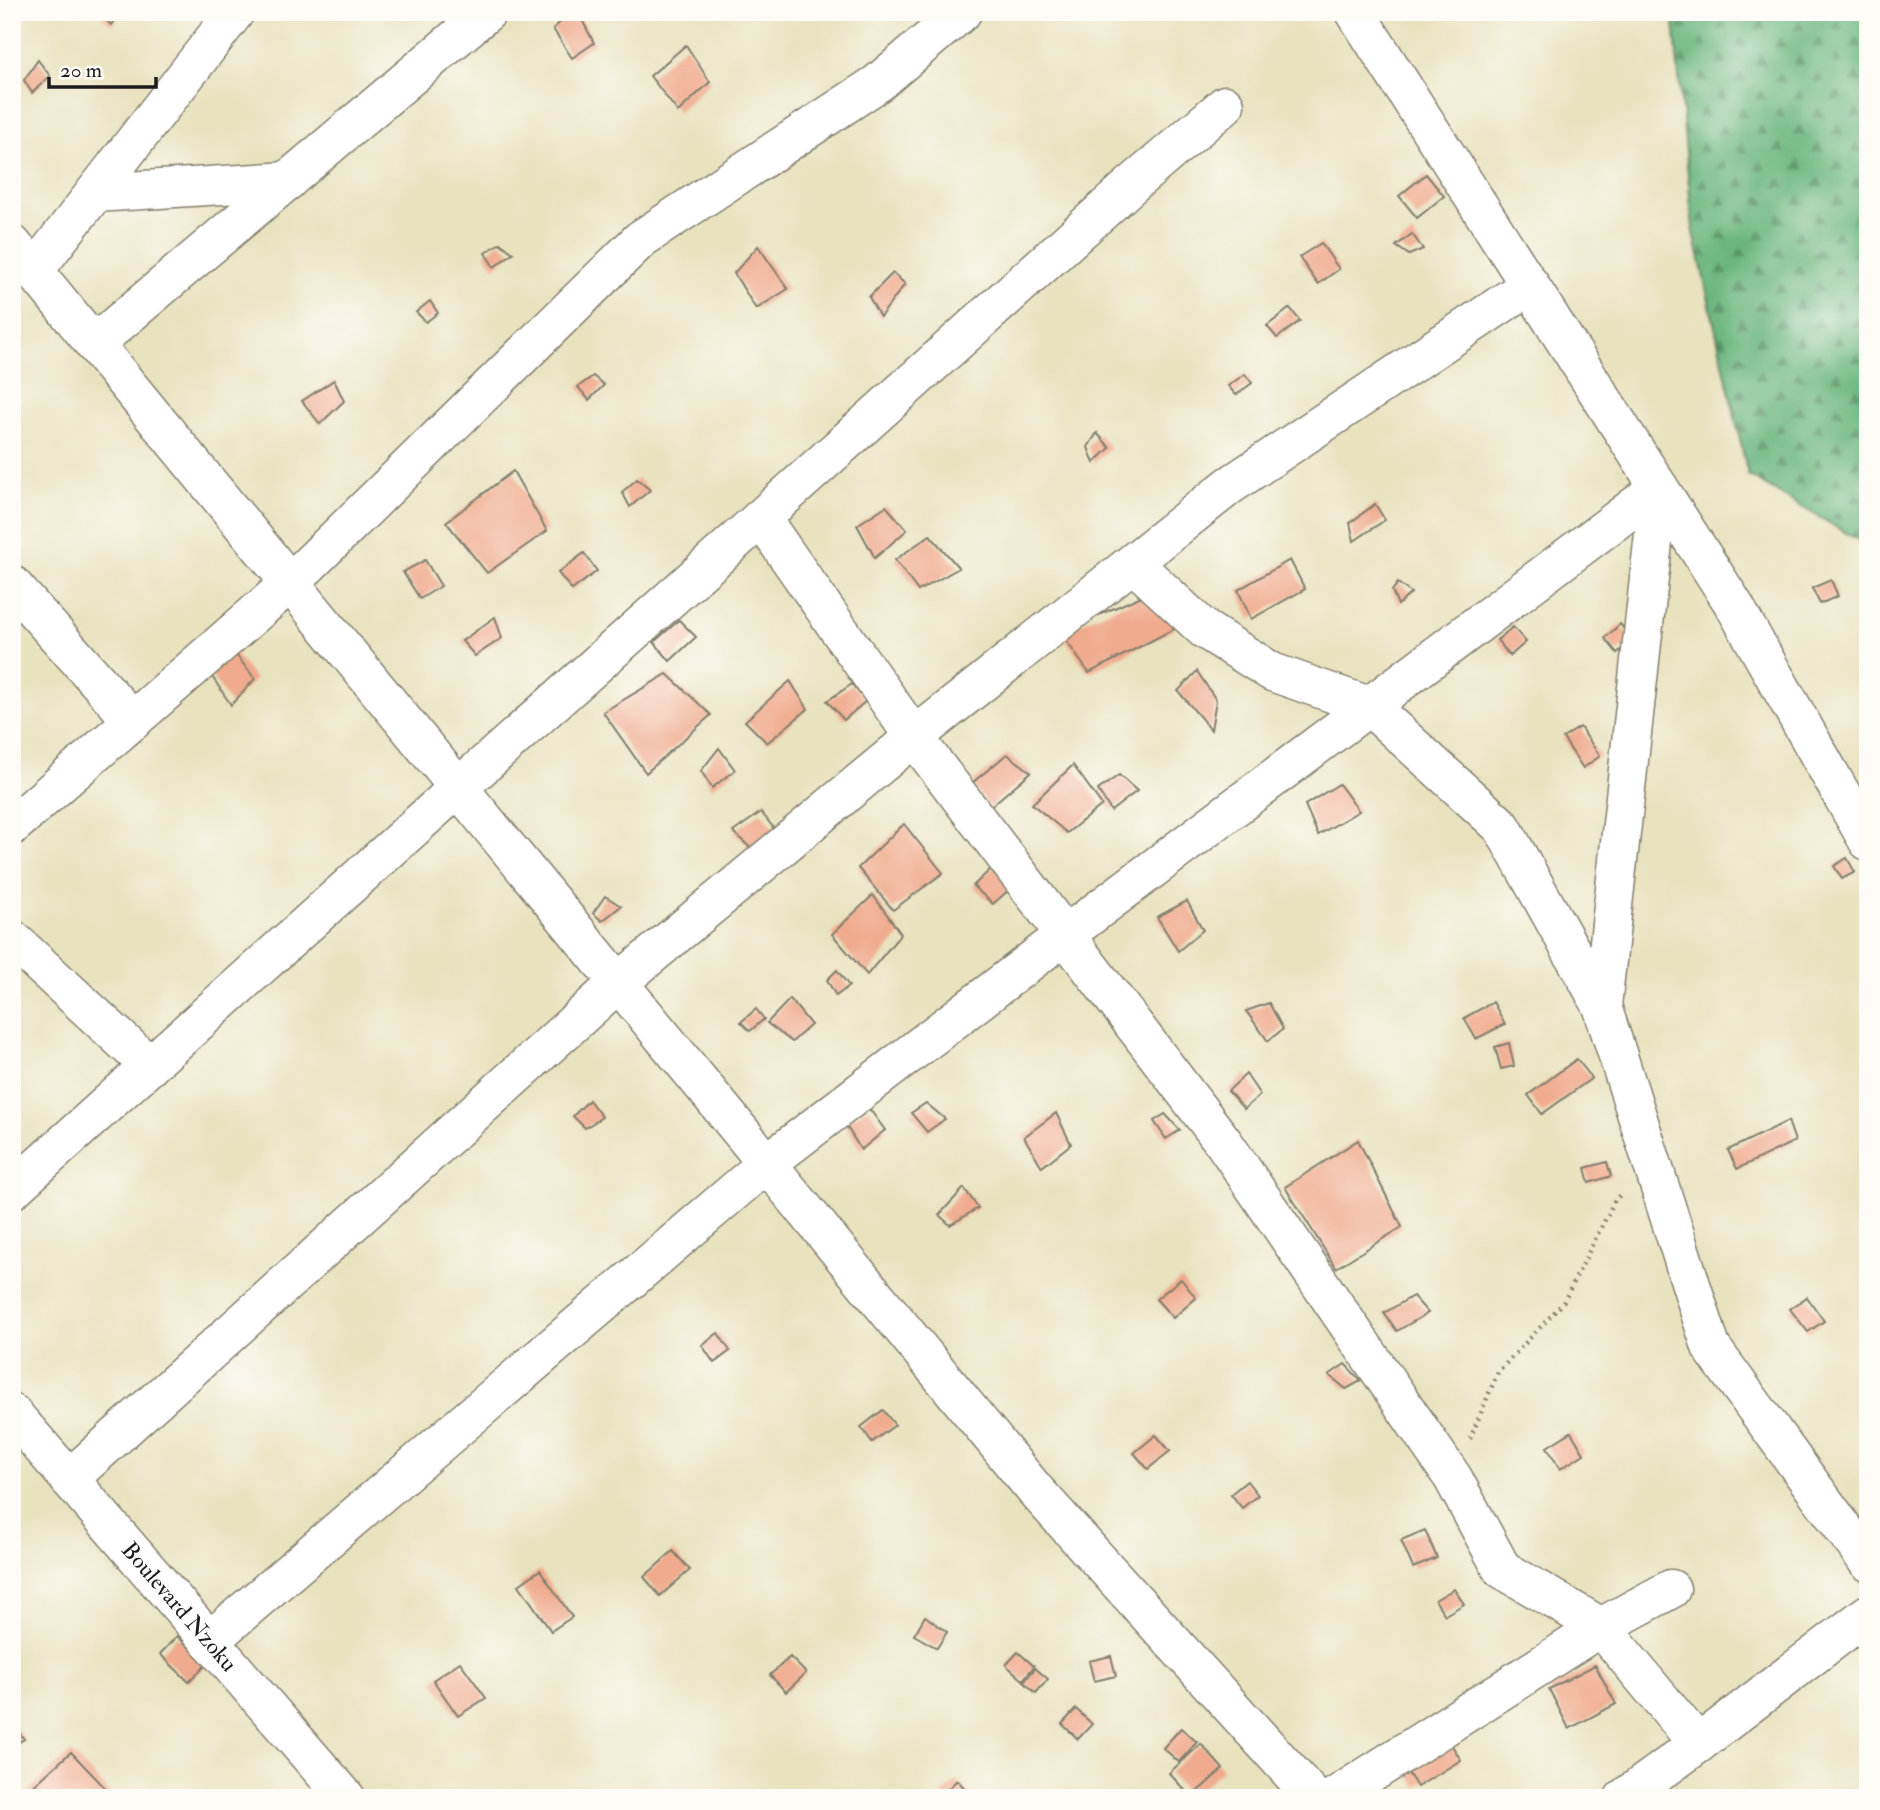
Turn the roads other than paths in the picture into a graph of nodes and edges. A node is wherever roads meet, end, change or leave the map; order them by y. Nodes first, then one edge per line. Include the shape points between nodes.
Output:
1 (235, 12) edge
2 (487, 12) edge
3 (962, 12) edge
4 (1355, 12) edge
5 (1225, 105) dead end
6 (288, 181) junction
7 (95, 193) junction
8 (23, 258) edge
9 (1530, 285) junction
10 (94, 344) junction
11 (1659, 488) junction
12 (761, 519) junction
13 (1133, 563) junction
14 (290, 583) junction
15 (12, 585) edge
16 (1369, 706) junction
17 (133, 721) junction
18 (914, 737) junction
19 (458, 788) junction
20 (12, 826) edge
21 (1868, 841) edge
22 (1065, 935) junction
23 (12, 939) edge
24 (618, 983) junction
25 (1602, 1006) junction
26 (150, 1066) junction
27 (766, 1164) junction
28 (12, 1190) edge
29 (12, 1413) edge
30 (69, 1479) junction
31 (1868, 1562) edge
32 (1671, 1589) dead end
33 (1868, 1614) edge
34 (1601, 1627) junction
35 (209, 1641) junction
36 (1698, 1744) junction
37 (334, 1794) edge
38 (1314, 1798) edge
39 (1333, 1798) edge
40 (1624, 1798) edge

1 - 7 street
2 - 6 street
3 - 14 street via 878,83 641,239
4 - 9 street
5 - 12 street
6 - 7 street
6 - 10 street
7 - 8 street
8 - 10 street
9 - 11 street
9 - 13 street via 1229,486
10 - 14 street
11 - 16 street
11 - 21 street via 1734,605
11 - 25 street
12 - 18 street
12 - 19 street
13 - 16 street via 1204,629 1272,672
13 - 18 street
14 - 17 street
14 - 19 street
15 - 17 street
16 - 22 street
16 - 25 street via 1502,827
17 - 20 street
18 - 22 street
18 - 24 street
19 - 24 street
19 - 26 street
22 - 27 street
22 - 34 street via 1224,1143 1453,1478 1502,1569
23 - 26 street
24 - 27 street
24 - 30 street
25 - 31 street via 1710,1347
26 - 28 street
27 - 35 street
27 - 38 street via 1035,1490
29 - 30 street, Boulevard Nzoku
30 - 35 street, Boulevard Nzoku
32 - 34 street
33 - 36 street
34 - 36 street
34 - 39 street
35 - 37 street, Boulevard Nzoku
36 - 40 street

